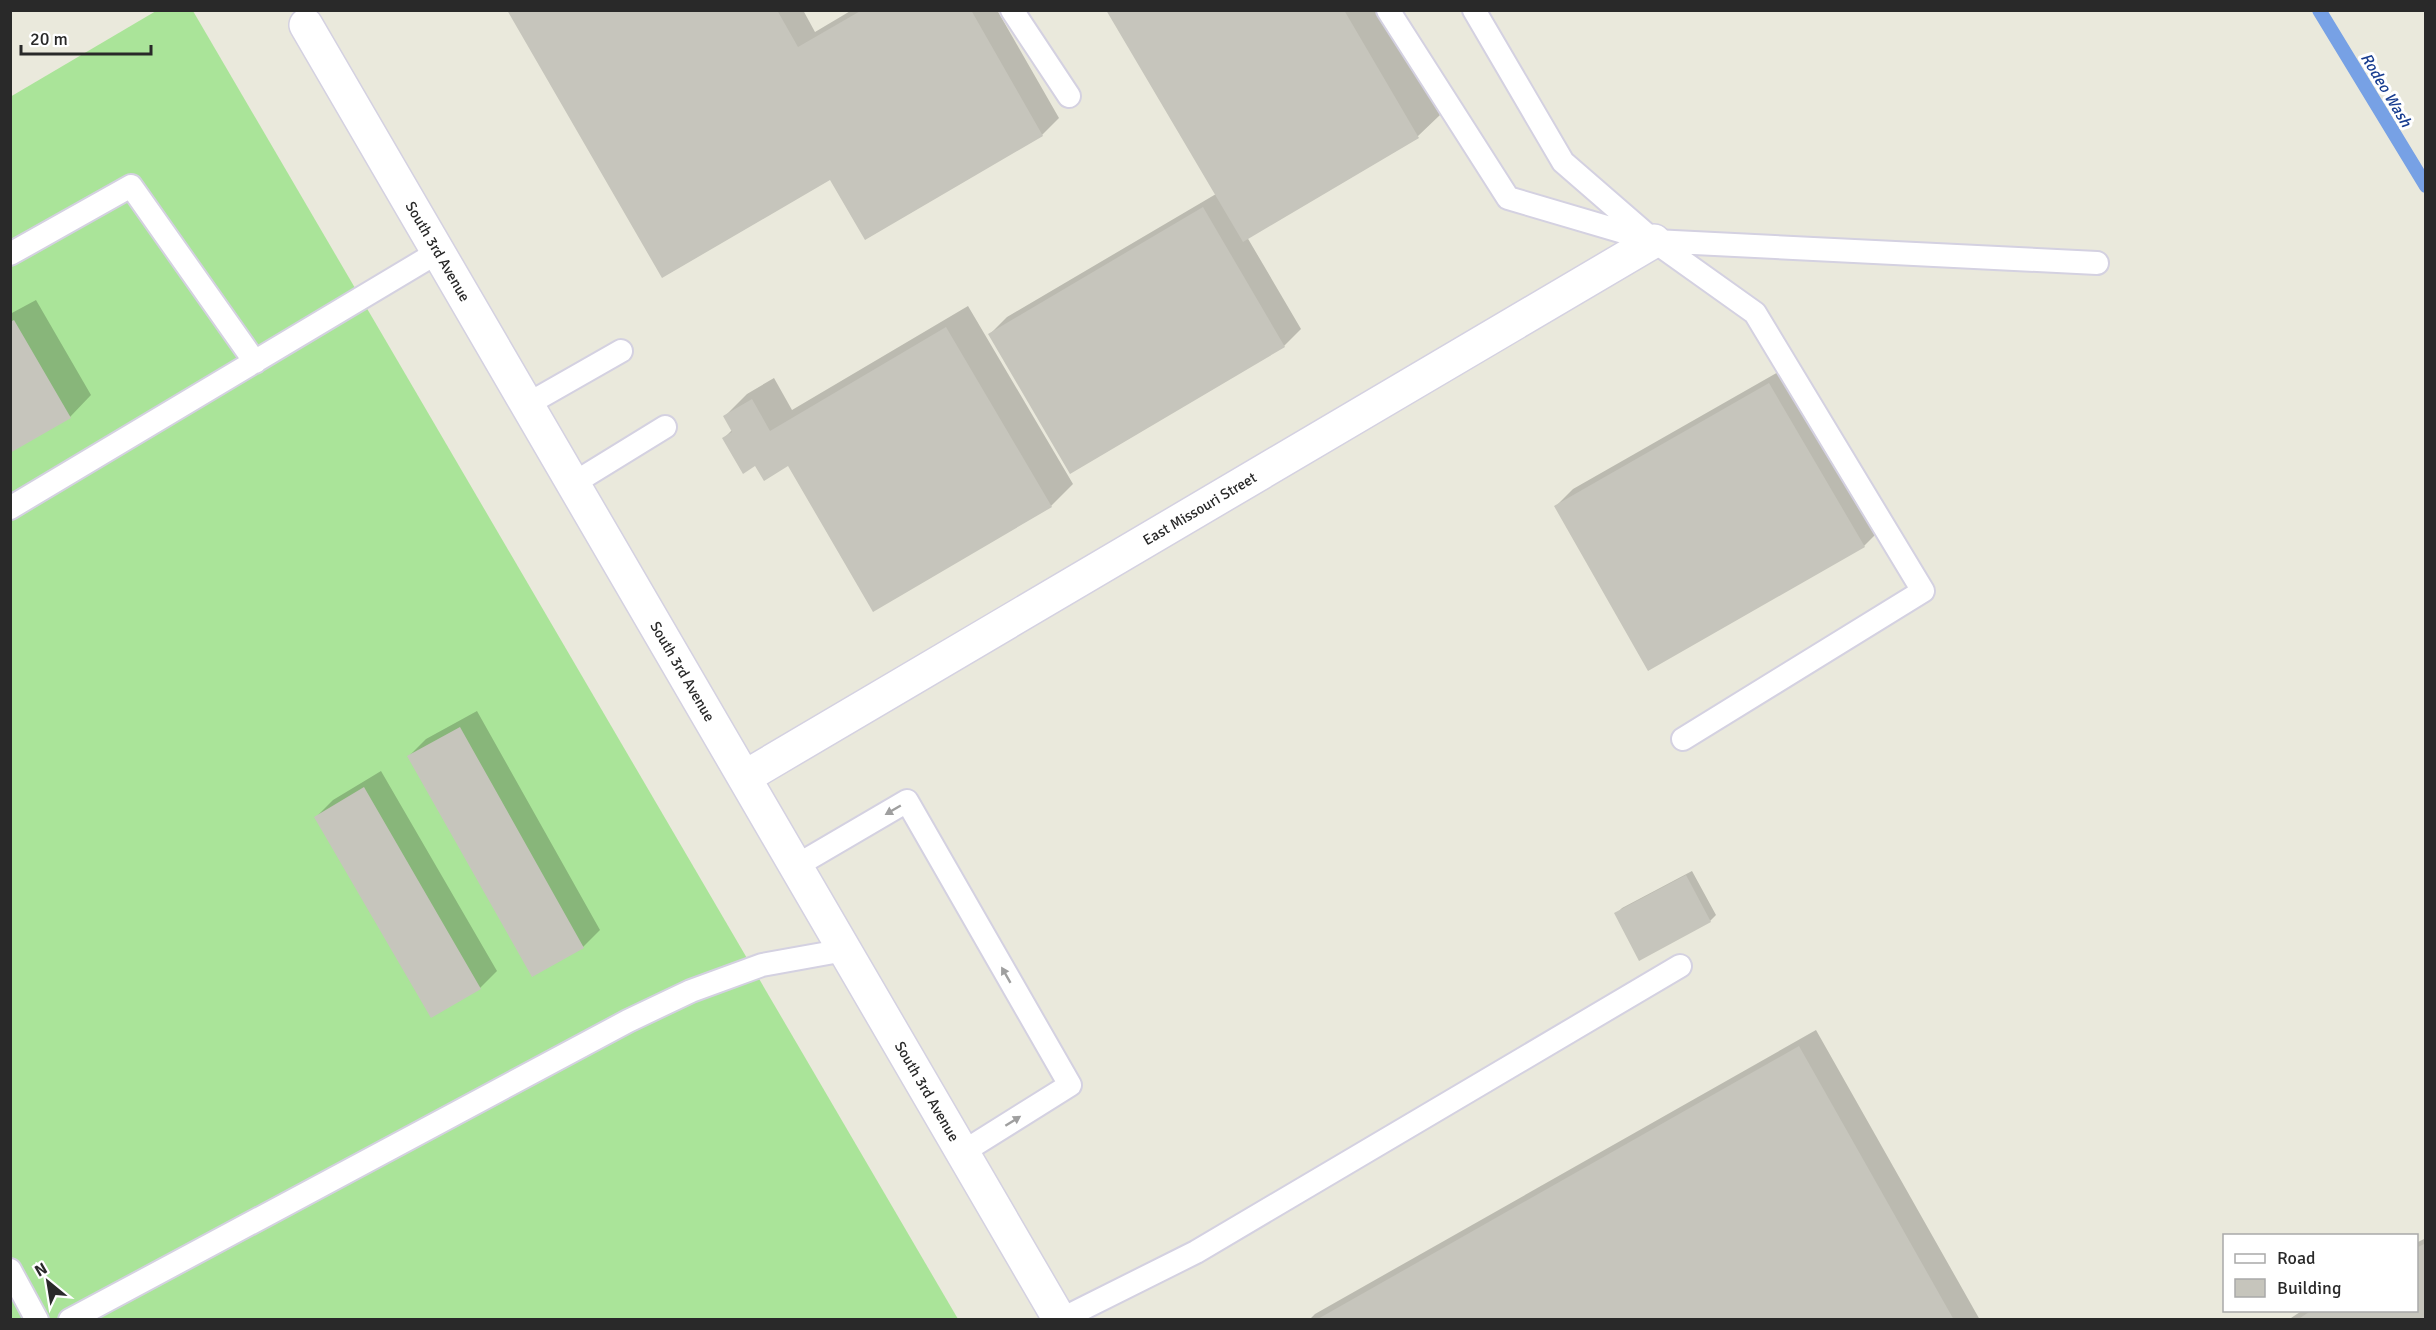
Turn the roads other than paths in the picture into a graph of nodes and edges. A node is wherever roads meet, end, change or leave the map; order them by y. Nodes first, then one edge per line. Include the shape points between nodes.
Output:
1 (1012, 10) edge
2 (1388, 10) edge
3 (1474, 10) edge
4 (308, 18) edge
5 (1069, 96) dead end
6 (1654, 241) junction
7 (438, 252) junction
8 (10, 254) edge
9 (2097, 264) dead end
10 (621, 351) dead end
11 (255, 362) junction
12 (528, 404) junction
13 (665, 427) dead end
14 (574, 483) junction
15 (10, 508) edge
16 (1683, 739) dead end
17 (745, 777) junction
18 (796, 866) junction
19 (845, 950) junction
20 (1680, 966) dead end
21 (963, 1152) junction
22 (10, 1270) edge
23 (38, 1320) edge
24 (70, 1320) edge
25 (1060, 1320) edge

1 - 5 lane
2 - 6 lane via 1508,198
3 - 6 lane via 1563,162
4 - 7 street, South 3rd Avenue
6 - 9 lane
6 - 16 lane via 1755,313 1923,591
6 - 17 street, East Missouri Street
7 - 11 lane
7 - 12 street, South 3rd Avenue
8 - 11 lane via 131,186
10 - 12 lane
11 - 15 lane
12 - 14 street, South 3rd Avenue
13 - 14 lane
14 - 17 street, South 3rd Avenue
17 - 18 street, South 3rd Avenue
18 - 19 street, South 3rd Avenue
21 -> 18 lane via 1070,1085 907,801
19 - 21 street, South 3rd Avenue
19 - 24 lane via 762,965 691,991 628,1021
20 - 25 lane via 1196,1252
21 - 25 street, South 3rd Avenue
22 - 23 lane

